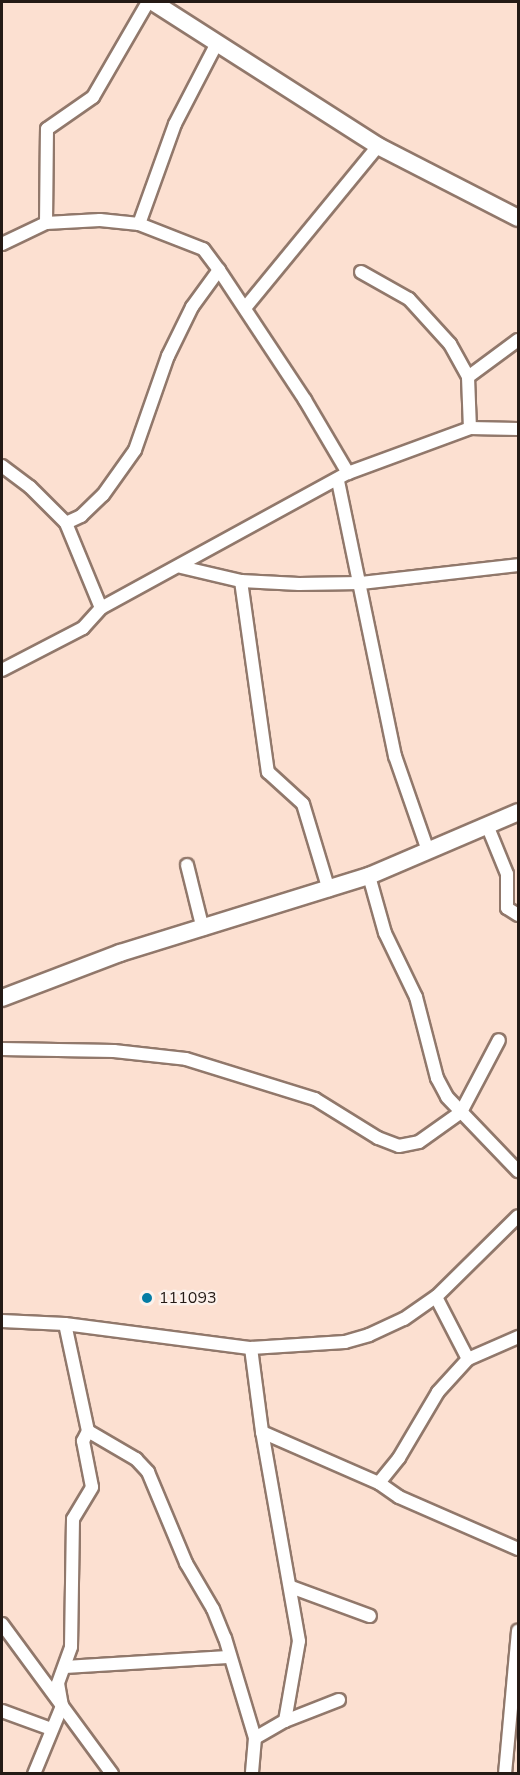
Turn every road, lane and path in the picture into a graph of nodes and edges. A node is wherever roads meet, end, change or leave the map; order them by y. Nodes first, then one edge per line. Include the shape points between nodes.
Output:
1 (148, 2) edge
2 (153, 2) edge
3 (216, 45) junction
4 (378, 146) junction
5 (519, 218) edge
6 (46, 223) junction
7 (139, 224) junction
8 (2, 244) edge
9 (219, 270) junction
10 (361, 272) dead end
11 (245, 308) junction
12 (519, 340) edge
13 (468, 377) junction
14 (470, 428) junction
15 (519, 429) edge
16 (2, 468) edge
17 (343, 477) junction
18 (66, 523) junction
19 (519, 565) edge
20 (181, 567) junction
21 (241, 580) junction
22 (362, 583) junction
23 (101, 608) junction
24 (2, 670) edge
25 (519, 812) edge
26 (487, 825) junction
27 (428, 850) junction
28 (187, 865) dead end
29 (369, 876) junction
30 (329, 890) junction
31 (519, 915) edge
32 (203, 929) junction
33 (2, 998) edge
34 (499, 1040) dead end
35 (2, 1049) edge
36 (461, 1112) junction
37 (519, 1171) edge
38 (519, 1216) edge
39 (436, 1297) junction
40 (2, 1321) edge
41 (65, 1324) junction
42 (519, 1337) edge
43 (251, 1348) junction
44 (468, 1359) junction
45 (88, 1431) junction
46 (262, 1432) junction
47 (379, 1484) junction
48 (519, 1549) edge
49 (291, 1587) junction
50 (370, 1616) dead end
51 (2, 1624) edge
52 (519, 1632) edge
53 (228, 1657) junction
54 (65, 1667) junction
55 (339, 1700) dead end
56 (62, 1706) junction
57 (2, 1711) edge
58 (285, 1720) junction
59 (51, 1729) junction
60 (255, 1738) junction
61 (34, 1773) edge
62 (112, 1773) edge
63 (252, 1773) edge
64 (505, 1773) edge

1 - 6 street via 93,98 47,129
2 - 3 street
3 - 4 street
3 - 7 street via 175,124
4 - 5 street
4 - 11 street
6 - 7 street via 100,220
6 - 8 street
7 - 9 street via 203,249
9 - 11 street
9 - 18 street via 192,307 168,356 135,450 103,495 81,516
10 - 13 street via 391,287 429,318 462,361
11 - 17 street
12 - 13 street
13 - 14 street
14 - 15 street
14 - 17 street
16 - 18 street via 30,487
17 - 20 street via 226,538
17 - 22 street
18 - 23 street
19 - 22 street
20 - 21 street
20 - 23 street
21 - 22 street
21 - 30 street via 268,772 303,804
22 - 27 street via 394,756
23 - 24 street via 83,628
25 - 26 street
26 - 27 street
26 - 31 street via 507,874 507,908
27 - 29 street
28 - 32 street
29 - 30 street
29 - 36 street via 385,933 416,997 437,1078
30 - 32 street
32 - 33 street via 58,974
34 - 36 street
35 - 36 street via 114,1051 186,1059 315,1099 378,1138 399,1146 419,1142
36 - 37 street
38 - 39 street
39 - 43 street via 369,1335 326,1345
39 - 44 street
40 - 41 street
41 - 43 street
41 - 45 street
42 - 44 street
43 - 46 street
44 - 47 street via 438,1392
45 - 53 street via 136,1459 148,1472 186,1563 213,1609
45 - 54 street via 83,1441 92,1487 73,1519 71,1647
46 - 47 street
46 - 49 street
47 - 48 street via 399,1497
49 - 50 street
49 - 58 street via 299,1641
51 - 56 street
52 - 64 street
53 - 54 street
53 - 60 street
54 - 56 street via 57,1683
55 - 58 street
56 - 59 street
56 - 62 street
57 - 59 street
58 - 60 street
59 - 61 street
60 - 63 street

